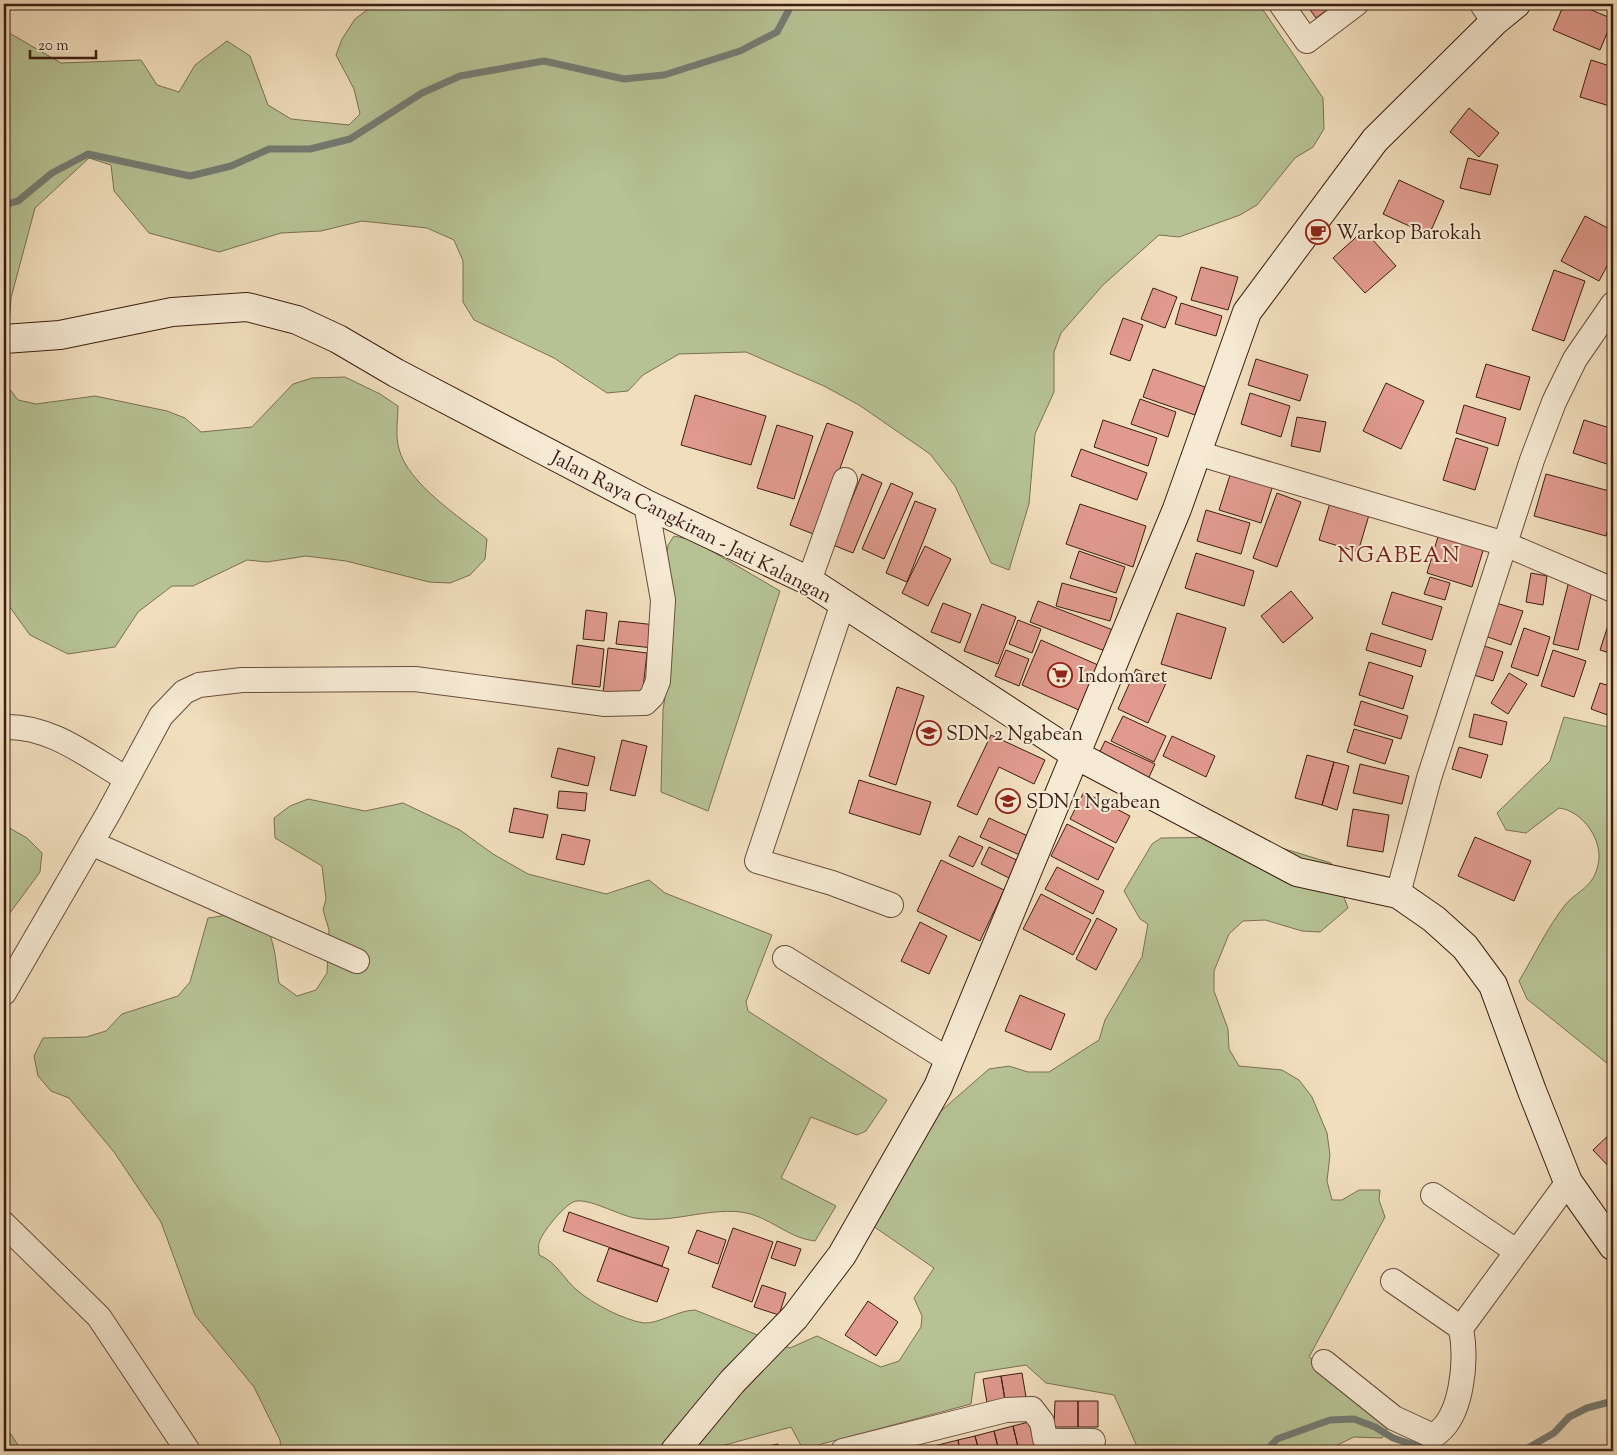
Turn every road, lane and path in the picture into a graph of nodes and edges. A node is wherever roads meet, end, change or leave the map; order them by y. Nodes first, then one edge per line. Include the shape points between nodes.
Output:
1 (1281, 4) edge
2 (1356, 4) edge
3 (1516, 4) edge
4 (1488, 13) edge
5 (1613, 304) edge
6 (4, 339) edge
7 (1197, 453) junction
8 (844, 480) dead end
9 (646, 504) junction
10 (1505, 544) junction
11 (809, 581) junction
12 (1613, 590) edge
13 (843, 603) junction
14 (4, 727) edge
15 (1076, 755) junction
16 (127, 779) junction
17 (91, 843) junction
18 (1398, 894) junction
19 (890, 905) dead end
20 (785, 958) dead end
21 (357, 961) dead end
22 (4, 993) edge
23 (949, 1060) junction
24 (1568, 1182) junction
25 (1433, 1195) dead end
26 (4, 1224) edge
27 (1613, 1246) edge
28 (1516, 1251) junction
29 (1393, 1281) dead end
30 (1461, 1328) junction
31 (1324, 1362) dead end
32 (1046, 1445) edge
33 (188, 1451) edge
34 (675, 1451) edge
35 (842, 1451) edge
36 (1083, 1451) edge

1 - 2 street via 1307,41
3 - 4 street
4 - 7 street via 1375,140 1247,312
5 - 10 street via 1575,358 1554,402
6 - 9 street, Jalan Raya Cangkiran - Jati Kalangan via 60,335 172,312 256,309 297,320 338,339 396,373
7 - 10 street
7 - 15 street
8 - 11 street
9 - 11 street, Jalan Raya Cangkiran - Jati Kalangan
9 - 16 street via 663,600 658,681 645,703 605,704 415,679 242,680 198,685 184,692 161,716
10 - 12 street
10 - 18 street via 1429,778
11 - 13 street, Jalan Raya Cangkiran - Jati Kalangan
13 - 15 street, Jalan Raya Cangkiran - Jati Kalangan
13 - 19 street via 757,861 832,883
14 - 16 street via 46,734
15 - 18 street, Jalan Raya Cangkiran - Jati Kalangan via 1297,872
15 - 23 street
16 - 17 street
17 - 21 street
17 - 22 street
18 - 24 street, Jalan Raya Cangkiran - Jati Kalangan via 1434,919 1465,947 1493,985
20 - 23 street
23 - 34 street via 938,1087 842,1255 795,1317 732,1382
24 - 27 street, Jalan Raya Cangkiran - Jati Kalangan
24 - 28 street
25 - 28 street
26 - 33 street via 100,1318
28 - 30 street
29 - 30 street
30 - 31 street via 1465,1346 1455,1407 1444,1430 1432,1436 1394,1418
32 - 35 street via 1042,1422 1032,1408 1006,1410
32 - 36 street via 1093,1441

